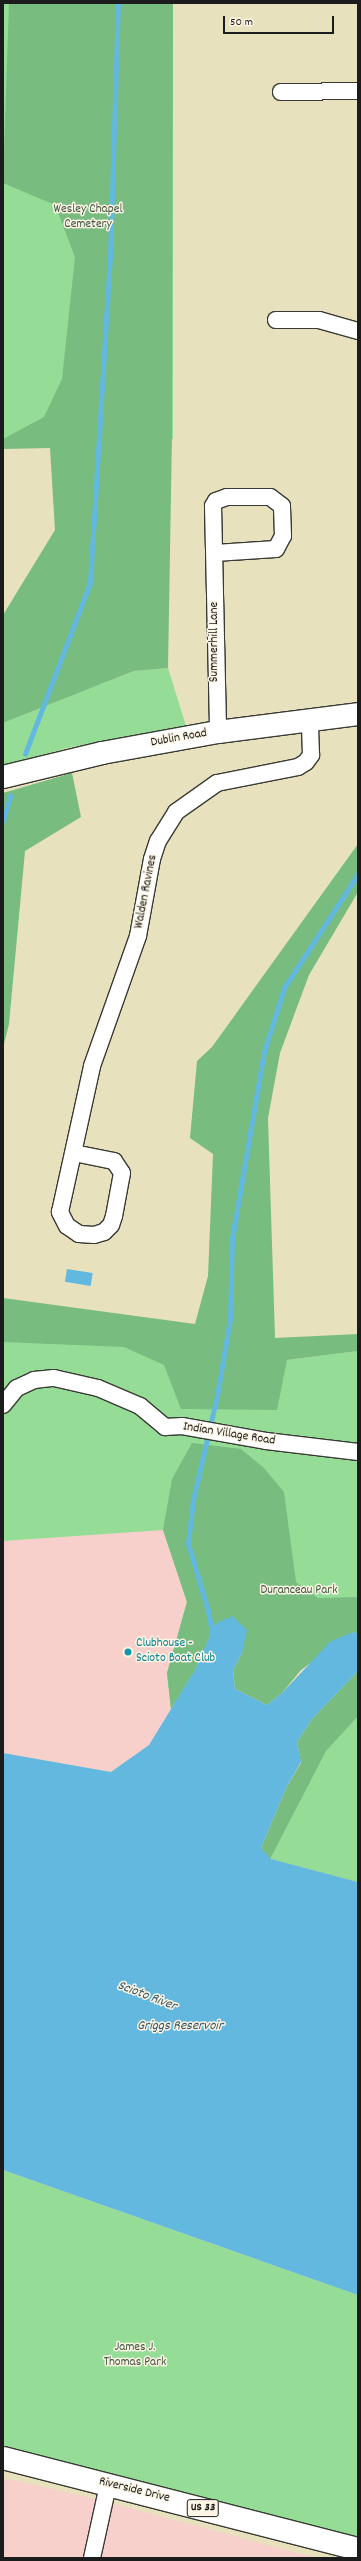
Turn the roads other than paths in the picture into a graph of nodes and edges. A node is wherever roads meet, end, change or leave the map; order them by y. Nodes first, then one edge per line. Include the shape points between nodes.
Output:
1 (358, 91) edge
2 (281, 92) dead end
3 (276, 320) dead end
4 (358, 331) edge
5 (215, 553) junction
6 (358, 714) edge
7 (310, 720) junction
8 (218, 732) junction
9 (3, 776) edge
10 (74, 1153) junction
11 (3, 1405) edge
12 (358, 1452) edge
13 (3, 2458) edge
14 (108, 2485) junction
15 (358, 2549) edge
16 (92, 2558) edge

1 - 2 street
3 - 4 street via 319,320
5 - 5 street, Summerhill Lane via 276,549 283,536 282,506 270,497 227,497 216,501 213,506
5 - 8 street, Summerhill Lane via 215,683
6 - 7 main road, Dublin Road
7 - 8 main road, Dublin Road
7 - 10 street, Walden Ravines via 311,755 306,762 298,767 217,783 189,801 166,827 152,859 138,936 92,1066
8 - 9 main road, Dublin Road via 102,753
10 - 10 street, Walden Ravines via 60,1212 67,1226 79,1234 94,1235 104,1232 111,1225 114,1216 122,1172 114,1161
11 - 12 street, Indian Village Road via 16,1388 34,1380 54,1378 98,1388 140,1406 165,1427 182,1426 266,1441
13 - 14 main road, Riverside Drive / US 33
14 - 15 main road, Riverside Drive / US 33
14 - 16 street

